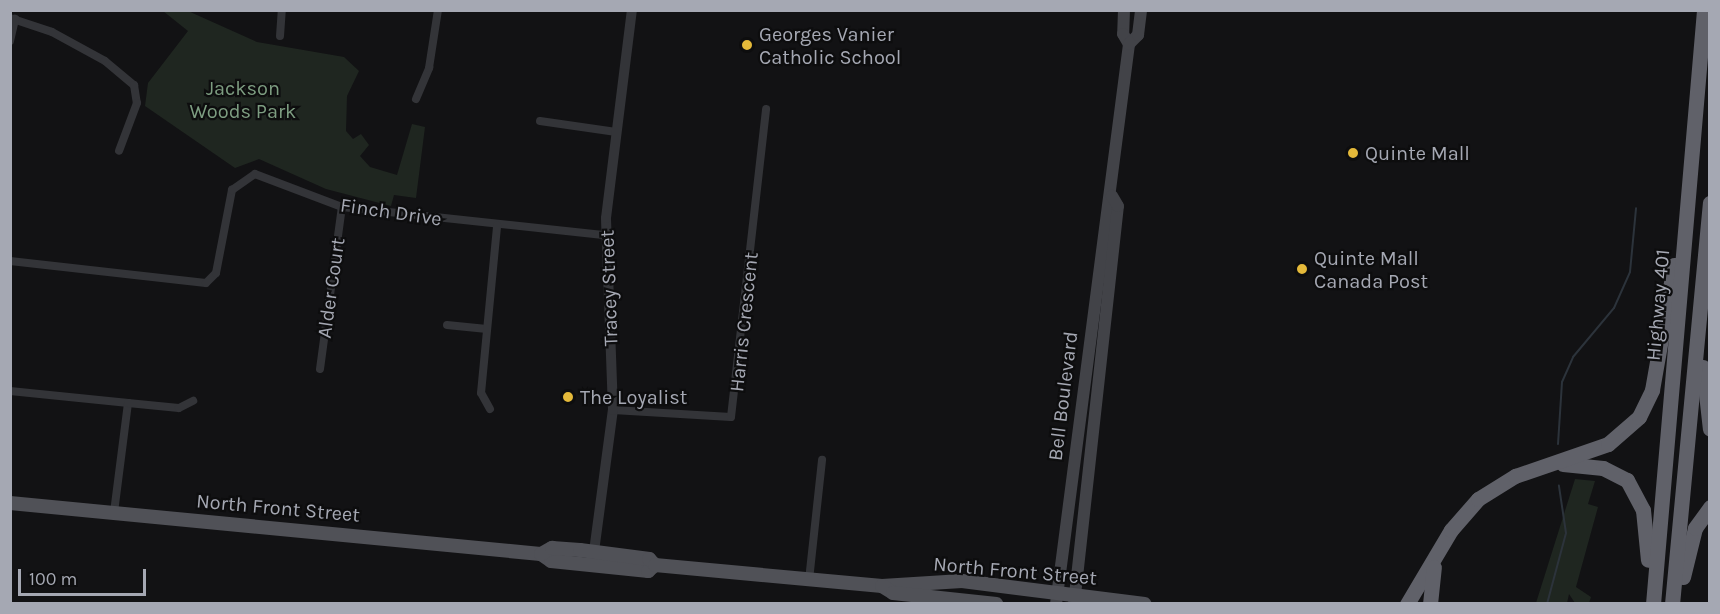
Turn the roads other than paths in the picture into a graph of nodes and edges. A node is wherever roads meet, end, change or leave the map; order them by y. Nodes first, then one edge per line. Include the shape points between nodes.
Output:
1 (282, 10) edge
2 (438, 10) edge
3 (632, 10) edge
4 (1124, 10) edge
5 (1141, 10) edge
6 (1704, 10) edge
7 (13, 18) edge
8 (280, 36) dead end
9 (10, 41) edge
10 (1129, 44) junction
11 (416, 99) dead end
12 (766, 109) dead end
13 (540, 121) dead end
14 (616, 132) junction
15 (118, 151) dead end
16 (1692, 156) junction
17 (1112, 196) junction
18 (1710, 202) edge
19 (342, 207) junction
20 (497, 226) junction
21 (1707, 229) junction
22 (606, 236) junction
23 (10, 261) edge
24 (447, 325) dead end
25 (487, 329) junction
26 (320, 369) dead end
27 (10, 391) edge
28 (193, 401) dead end
29 (128, 403) junction
30 (490, 410) dead end
31 (613, 410) junction
32 (1710, 429) edge
33 (822, 460) dead end
34 (1551, 464) junction
35 (10, 503) edge
36 (1710, 507) edge
37 (114, 513) junction
38 (1442, 544) junction
39 (593, 558) junction
40 (809, 580) junction
41 (882, 586) junction
42 (1056, 597) edge
43 (1074, 599) edge
44 (996, 603) edge
45 (1145, 603) edge
46 (1407, 603) edge
47 (1430, 603) edge
48 (1651, 603) edge
49 (1672, 603) edge
50 (1678, 603) edge

1 - 8 street
2 - 11 street via 429,68
3 - 14 street, Tracey Street
4 - 10 main road, Bell Boulevard via 1123,34
5 - 10 main road, Bell Boulevard via 1138,34
6 - 16 highway, Highway 401
7 - 9 street
7 - 15 street via 105,61 137,94
10 - 17 main road, Bell Boulevard
12 - 31 street, Harris Crescent via 731,417
13 - 14 street
14 - 22 street, Tracey Street
16 - 34 highway via 1646,404 1621,437
16 - 48 highway, Highway 401
17 - 42 main road, Bell Boulevard via 1106,205
17 - 43 main road, Bell Boulevard via 1118,206
18 - 21 highway
19 - 20 street, Finch Drive
19 - 23 street, Finch Drive via 263,175 245,177 229,199 216,273 207,283
19 - 26 street, Alder Court
20 - 22 street, Finch Drive
20 - 25 street
21 - 32 highway via 1703,393
21 - 49 highway
22 - 31 street, Tracey Street
24 - 25 street
25 - 30 street via 482,393
27 - 29 street
28 - 29 street via 179,408
29 - 37 street
31 - 39 street, Tracey Street
33 - 40 street
34 - 38 highway via 1489,491
34 - 48 highway via 1604,468 1634,489 1647,528
35 - 37 main road, North Front Street
36 - 50 highway via 1692,537
37 - 39 main road, North Front Street via 541,554 550,561
38 - 46 highway
38 - 47 highway
39 - 40 main road, North Front Street via 648,571 656,565
40 - 41 main road, North Front Street
41 - 42 main road, North Front Street via 949,581
41 - 44 main road, North Front Street via 893,593
42 - 43 main road, North Front Street
43 - 45 main road, North Front Street

